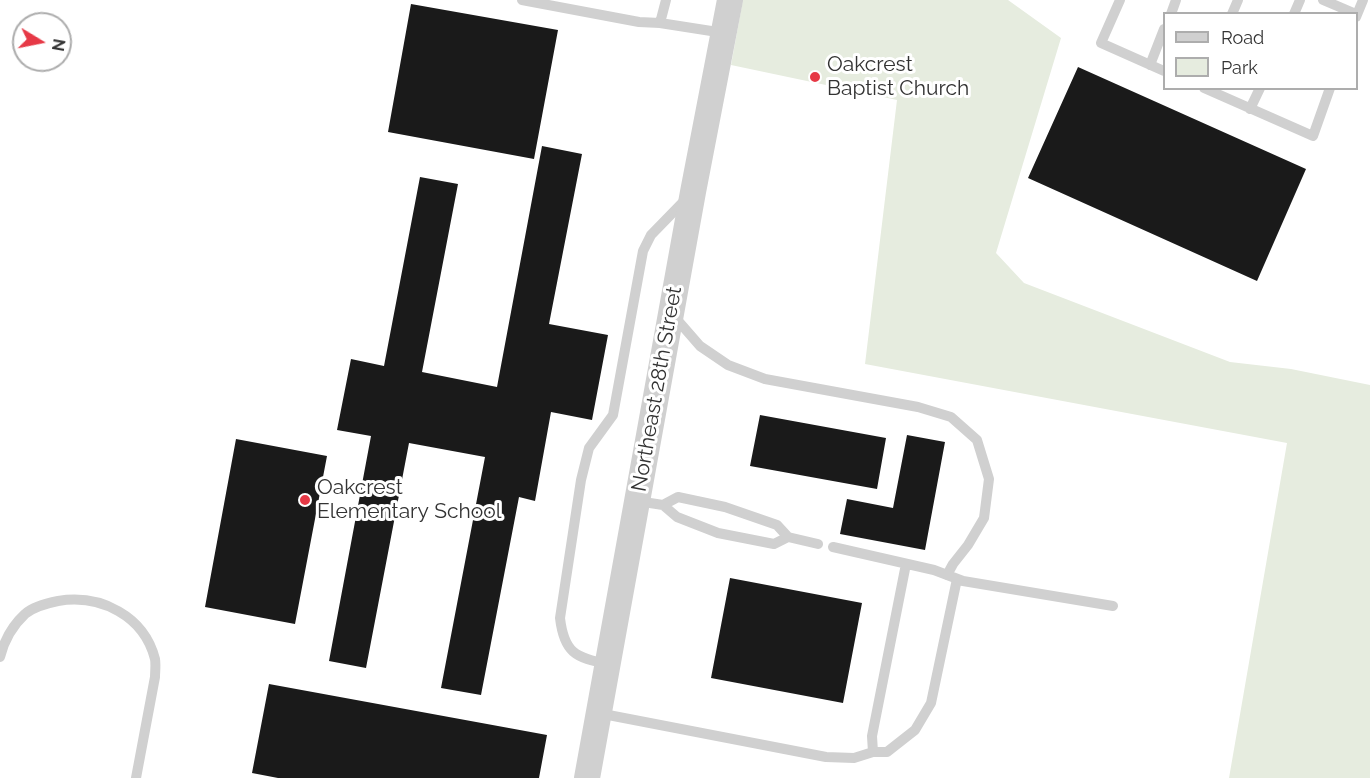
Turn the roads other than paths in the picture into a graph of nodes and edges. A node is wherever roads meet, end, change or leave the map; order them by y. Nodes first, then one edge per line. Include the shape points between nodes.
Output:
1 (522, 0) edge
2 (666, 0) edge
3 (730, 0) edge
4 (1120, 0) edge
5 (1323, 0) edge
6 (1350, 12) edge
7 (660, 23) junction
8 (1163, 32) edge
9 (724, 33) junction
10 (1150, 64) junction
11 (1163, 70) edge
12 (1208, 90) edge
13 (1259, 90) edge
14 (1329, 90) edge
15 (1250, 109) junction
16 (693, 192) junction
17 (671, 313) junction
18 (637, 501) junction
19 (663, 505) junction
20 (788, 537) junction
21 (818, 544) dead end
22 (833, 547) dead end
23 (906, 564) junction
24 (952, 577) junction
25 (1113, 606) dead end
26 (0, 657) edge
27 (608, 664) junction
28 (598, 713) junction
29 (873, 752) junction
30 (136, 778) edge
31 (587, 778) edge

1 - 7 lane
2 - 7 lane
3 - 9 street, Northeast 28th Street
4 - 10 lane via 1101,43
5 - 6 lane
7 - 9 lane
8 - 10 lane
9 - 16 street, Northeast 28th Street
10 - 11 lane
12 - 15 lane
13 - 15 lane
14 - 15 lane via 1312,136
16 - 17 street, Northeast 28th Street
16 - 27 lane via 651,235 643,251 613,415 589,448 581,480 560,618 562,633 568,647 582,658
17 - 18 street, Northeast 28th Street
17 - 24 lane via 700,346 728,365 765,379 918,407 951,417 977,440 989,479 984,518 953,564
18 - 19 lane
18 - 27 street, Northeast 28th Street
19 - 20 lane via 677,517 718,533 774,544
19 - 20 lane via 678,497 724,507 777,525
20 - 21 lane
22 - 23 lane
23 - 24 lane
23 - 29 lane via 872,736
24 - 25 lane
24 - 29 lane via 931,703 915,730 886,752
26 - 30 lane via 13,627 26,612 48,602 68,599 104,604 131,620 141,630 155,661
27 - 28 street, Northeast 28th Street
28 - 29 lane via 826,757 854,758
28 - 31 street, Northeast 28th Street

